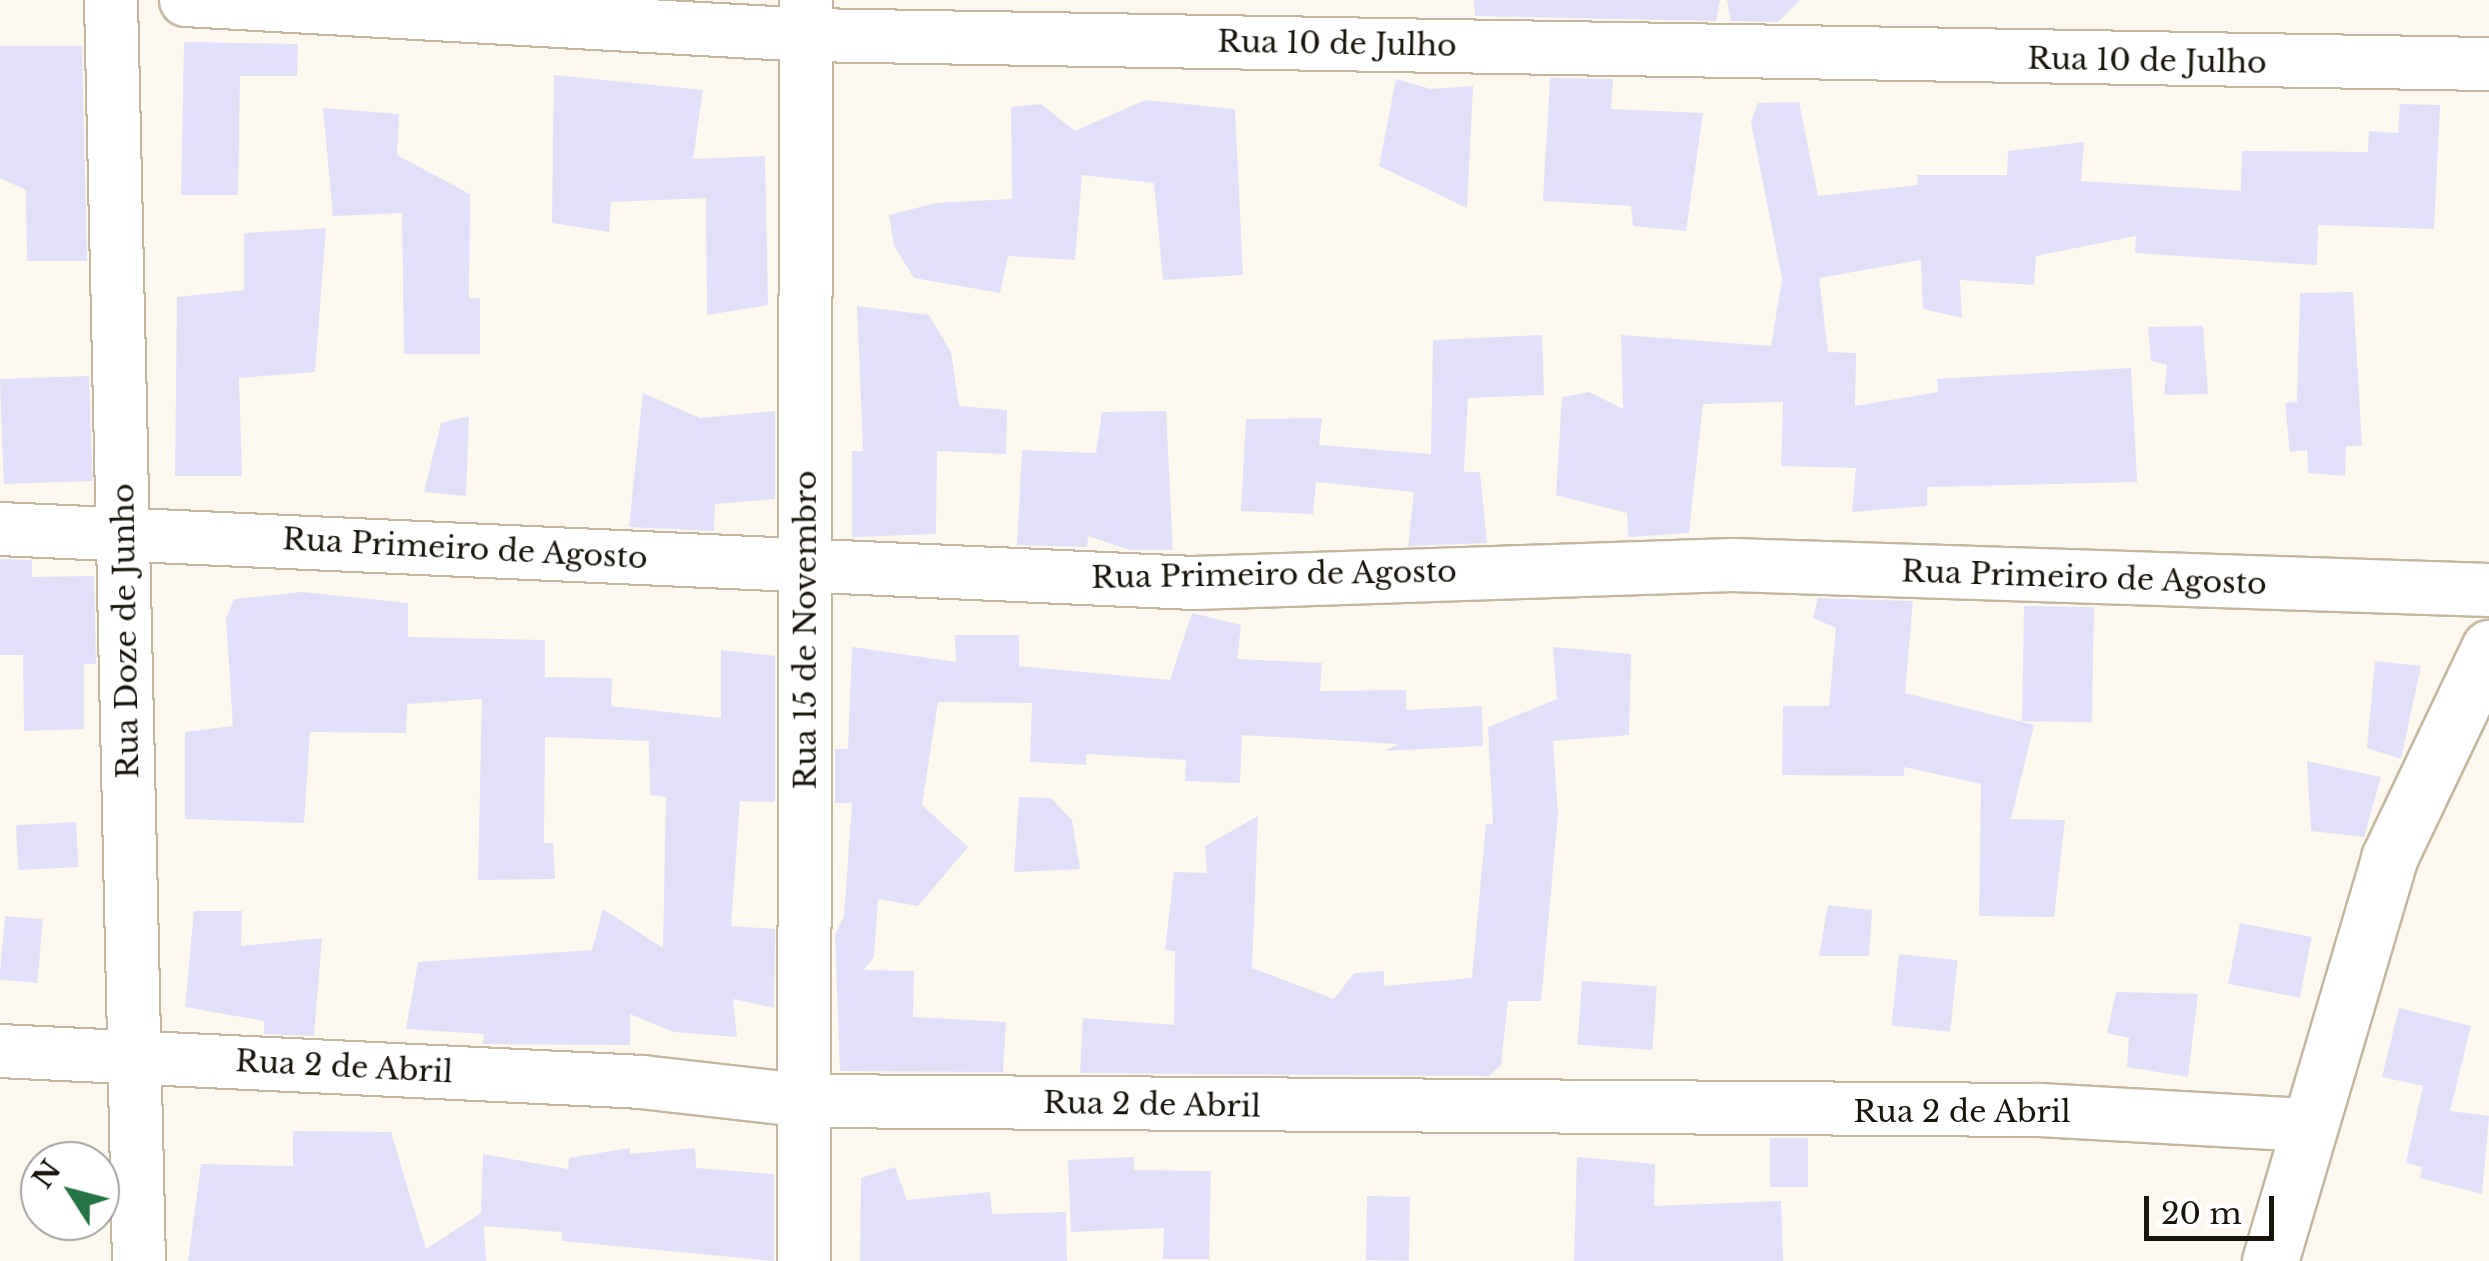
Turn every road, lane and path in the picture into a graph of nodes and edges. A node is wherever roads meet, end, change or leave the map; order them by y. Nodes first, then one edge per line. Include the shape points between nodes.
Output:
1 (111, 0) edge
2 (186, 0) edge
3 (807, 18) edge
4 (2489, 64) edge
5 (0, 529) edge
6 (126, 533) junction
7 (806, 565) junction
8 (2489, 590) edge
9 (2489, 648) edge
10 (0, 1051) edge
11 (129, 1055) junction
12 (808, 1101) junction
13 (2306, 1124) junction
14 (139, 1261) edge
15 (804, 1261) edge
16 (2270, 1261) edge

1 - 6 street, Rua Doze de Junho
2 - 3 street, Rua 10 de Julho
3 - 4 street, Rua 10 de Julho
3 - 7 street, Rua 15 de Novembro
5 - 6 street, Rua Primeiro de Agosto
6 - 7 street, Rua Primeiro de Agosto
6 - 11 street, Rua Doze de Junho
7 - 8 street, Rua Primeiro de Agosto via 1194,582 1733,565
7 - 12 street, Rua 15 de Novembro
9 - 13 street via 2389,858
10 - 11 street, Rua 2 de Abril
11 - 12 street, Rua 2 de Abril via 642,1082
11 - 14 street, Rua Doze de Junho
12 - 13 street, Rua 2 de Abril via 2038,1110
12 - 15 street, Rua 15 de Novembro
13 - 16 street

